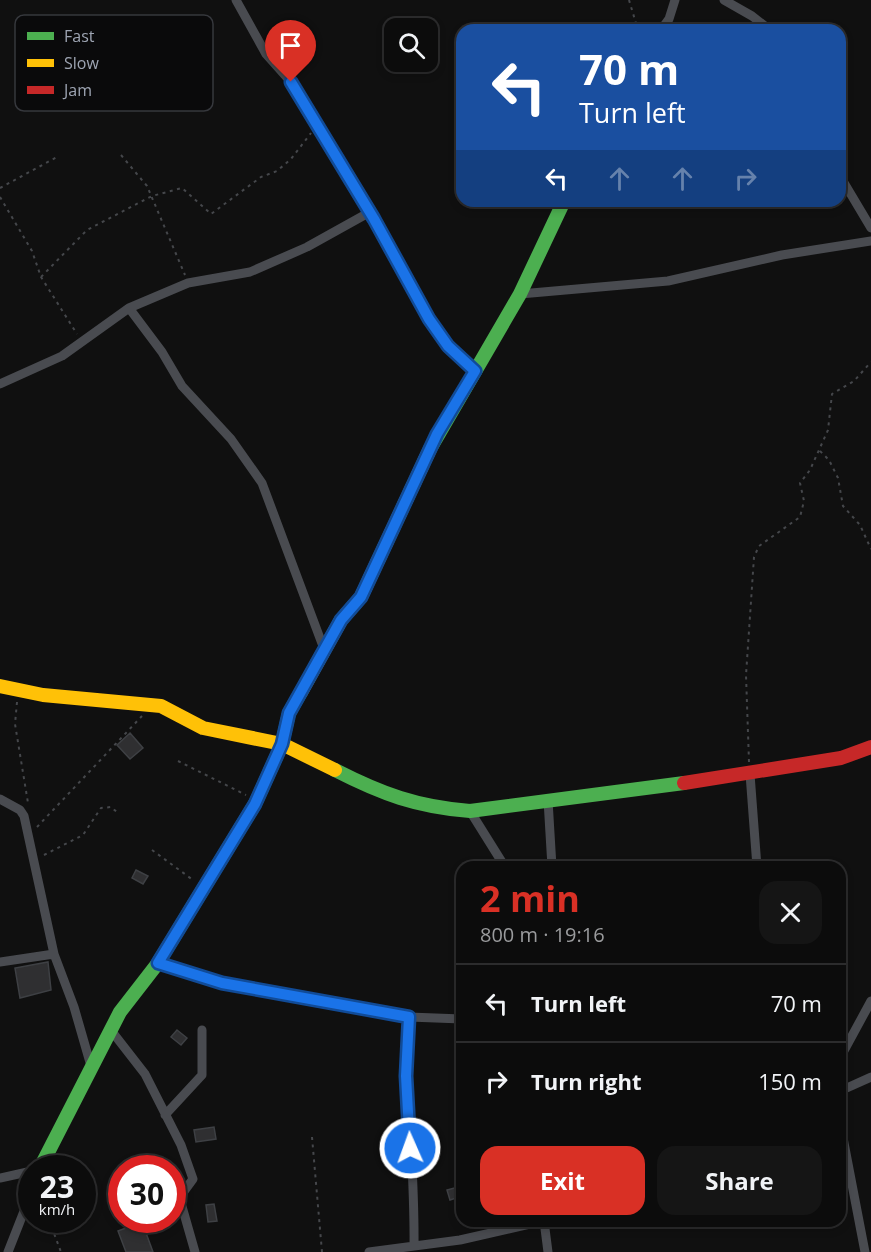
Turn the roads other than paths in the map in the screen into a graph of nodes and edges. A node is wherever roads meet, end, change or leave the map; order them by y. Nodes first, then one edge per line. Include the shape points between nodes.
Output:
1 (236, 0) edge
2 (724, 0) edge
3 (677, 1) edge
4 (664, 24) edge
5 (762, 24) edge
6 (846, 186) edge
7 (561, 207) edge
8 (370, 212) junction
9 (871, 228) edge
10 (871, 241) edge
11 (520, 294) junction
12 (129, 308) junction
13 (475, 371) junction
14 (0, 384) edge
15 (324, 649) junction
16 (0, 686) edge
17 (282, 744) junction
18 (871, 747) edge
19 (750, 774) junction
20 (0, 799) edge
21 (548, 800) junction
22 (470, 811) junction
23 (501, 861) edge
24 (552, 861) edge
25 (757, 861) edge
26 (54, 954) junction
27 (0, 962) edge
28 (158, 963) junction
29 (871, 1001) edge
30 (409, 1017) junction
31 (456, 1019) edge
32 (110, 1029) junction
33 (202, 1030) dead end
34 (846, 1047) edge
35 (91, 1066) junction
36 (871, 1077) edge
37 (846, 1088) edge
38 (165, 1115) junction
39 (846, 1153) edge
40 (46, 1155) edge
41 (18, 1174) edge
42 (0, 1178) edge
43 (517, 1227) edge
44 (544, 1227) edge
45 (18, 1228) edge
46 (414, 1245) junction
47 (9, 1252) edge
48 (195, 1252) edge
49 (369, 1252) edge
50 (548, 1252) edge
51 (865, 1252) edge

1 - 8 street via 266,54 291,82
2 - 5 street
3 - 4 street
6 - 9 street
7 - 11 street
8 - 12 street via 307,247 250,272 188,283
8 - 13 street via 429,319 448,346
10 - 11 street via 782,255 668,280
11 - 13 street
12 - 14 street via 62,356
12 - 15 street via 182,386 231,439 262,483
13 - 15 street via 437,434 361,597
15 - 17 street via 289,713
16 - 17 street via 79,700 161,705 203,729
17 - 22 street via 385,795 441,809
17 - 28 street via 257,801
18 - 19 street via 841,758
19 - 21 street
19 - 25 street
20 - 26 street via 20,810 24,817
21 - 22 street
21 - 24 street
22 - 23 street
26 - 27 street
26 - 35 street
28 - 30 street via 222,983
28 - 32 street
29 - 34 street
30 - 31 street
30 - 46 street via 406,1076
32 - 35 street
32 - 38 street via 136,1059
33 - 38 street via 202,1075
35 - 40 street
36 - 37 street
38 - 48 street via 193,1177 182,1194 182,1203
39 - 51 street
41 - 42 street
43 - 46 street via 460,1240
44 - 50 street
45 - 47 street
46 - 49 street

